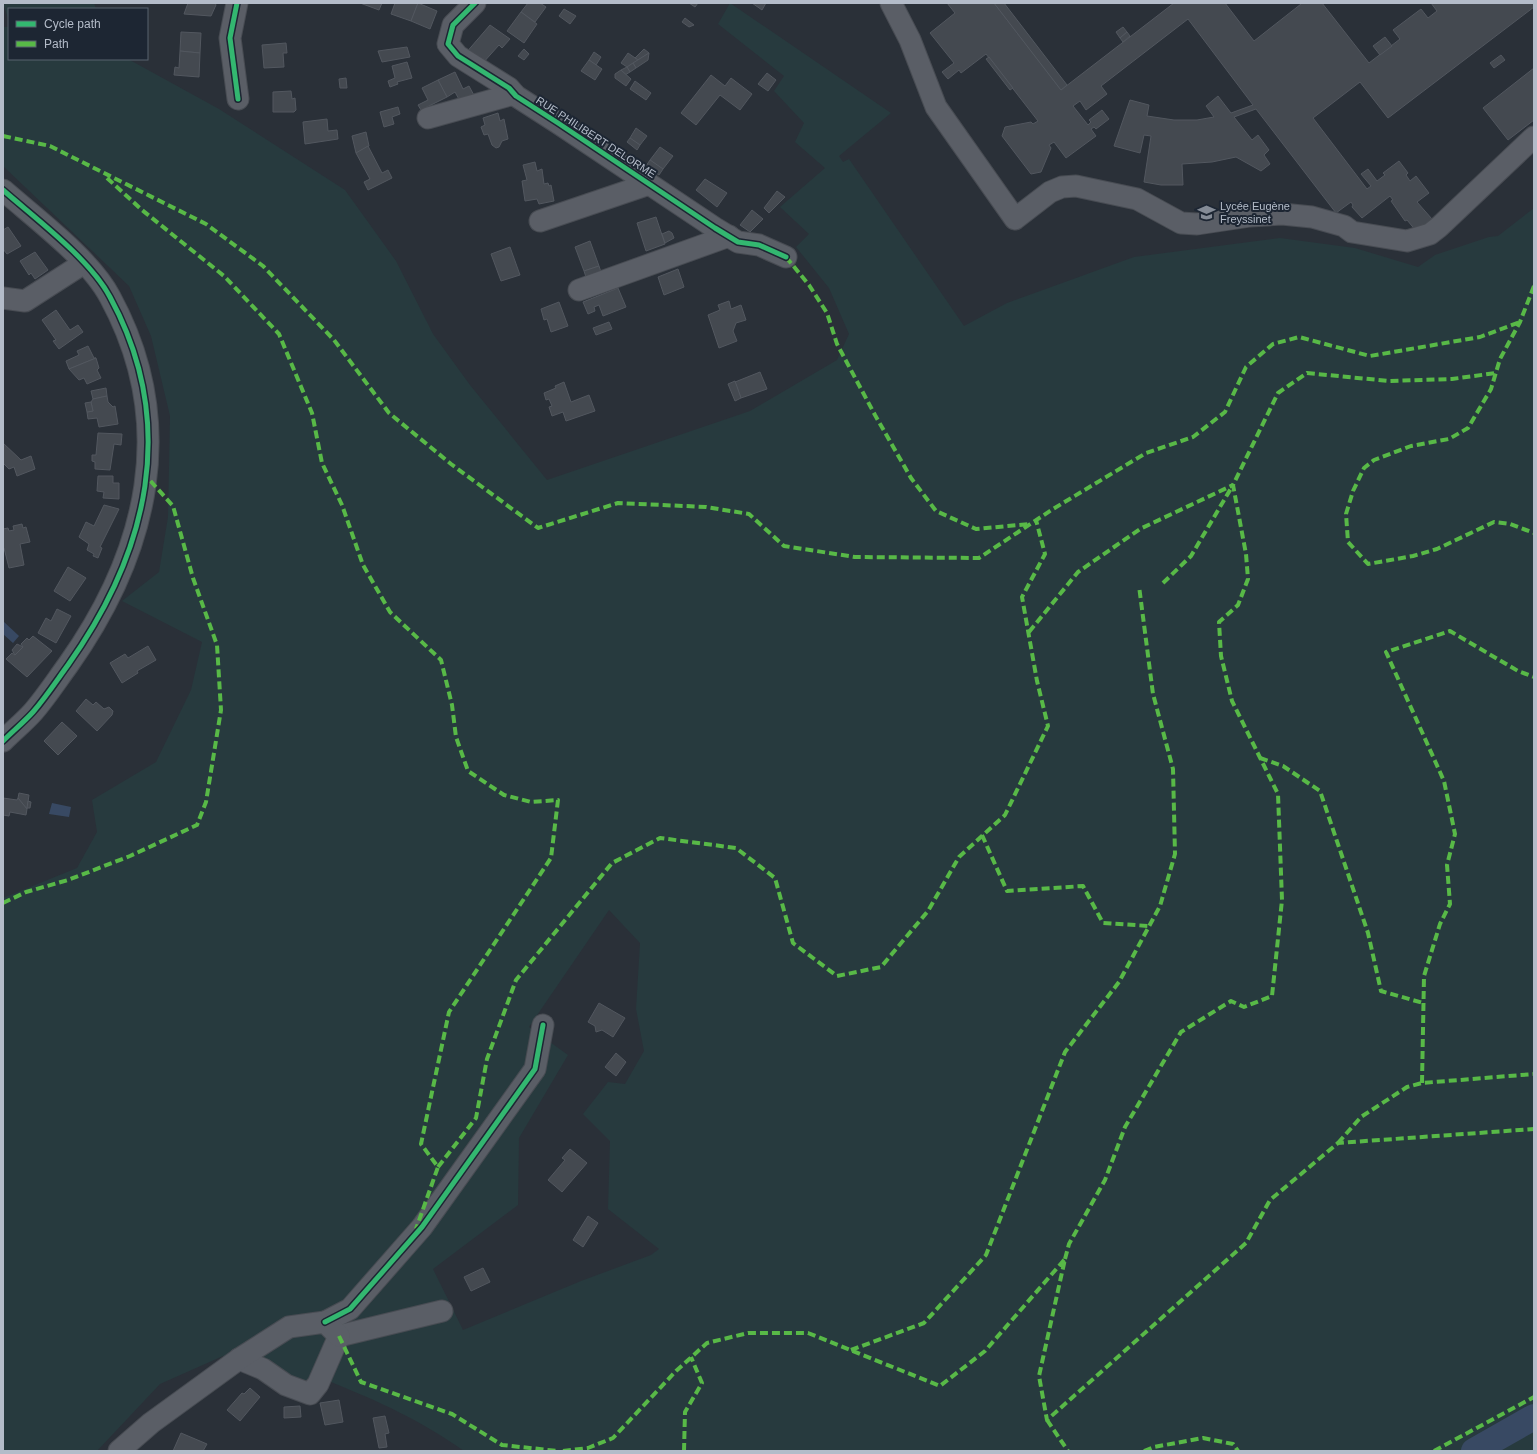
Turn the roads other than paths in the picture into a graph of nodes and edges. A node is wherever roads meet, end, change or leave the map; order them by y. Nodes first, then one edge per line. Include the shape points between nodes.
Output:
1 (237, 3) edge
2 (891, 3) edge
3 (470, 4) edge
4 (514, 94) junction
5 (238, 99) dead end
6 (428, 118) dead end
7 (1534, 137) edge
8 (649, 184) junction
9 (3, 190) edge
10 (540, 222) dead end
11 (729, 236) junction
12 (786, 257) dead end
13 (84, 263) junction
14 (580, 290) dead end
15 (3, 298) edge
16 (3, 741) edge
17 (543, 1025) dead end
18 (442, 1311) dead end
19 (332, 1329) junction
20 (239, 1359) junction
21 (119, 1451) edge

1 - 5 street via 230,38
2 - 7 street via 910,40 936,107 1015,219 1050,192 1062,187 1076,186 1138,199 1181,223 1197,224 1250,216 1297,216 1328,221 1352,232 1407,241 1430,234 1440,227
3 - 4 street, RUE PHILIBERT DELORME via 453,25 448,44 458,56 509,88
4 - 6 street
4 - 8 street, RUE PHILIBERT DELORME
8 - 10 street
8 - 11 street, RUE PHILIBERT DELORME
9 - 13 street
11 - 12 street, RUE PHILIBERT DELORME via 738,242 759,245
11 - 14 street
13 - 15 street via 25,301
13 - 16 street via 110,296 141,374 146,400 149,455 142,507 123,568 90,633 33,712
17 - 19 street via 536,1069 422,1227
18 - 19 street
19 - 20 street via 289,1327
19 - 20 street via 318,1384 310,1394 286,1386 263,1369
20 - 21 street via 151,1423

